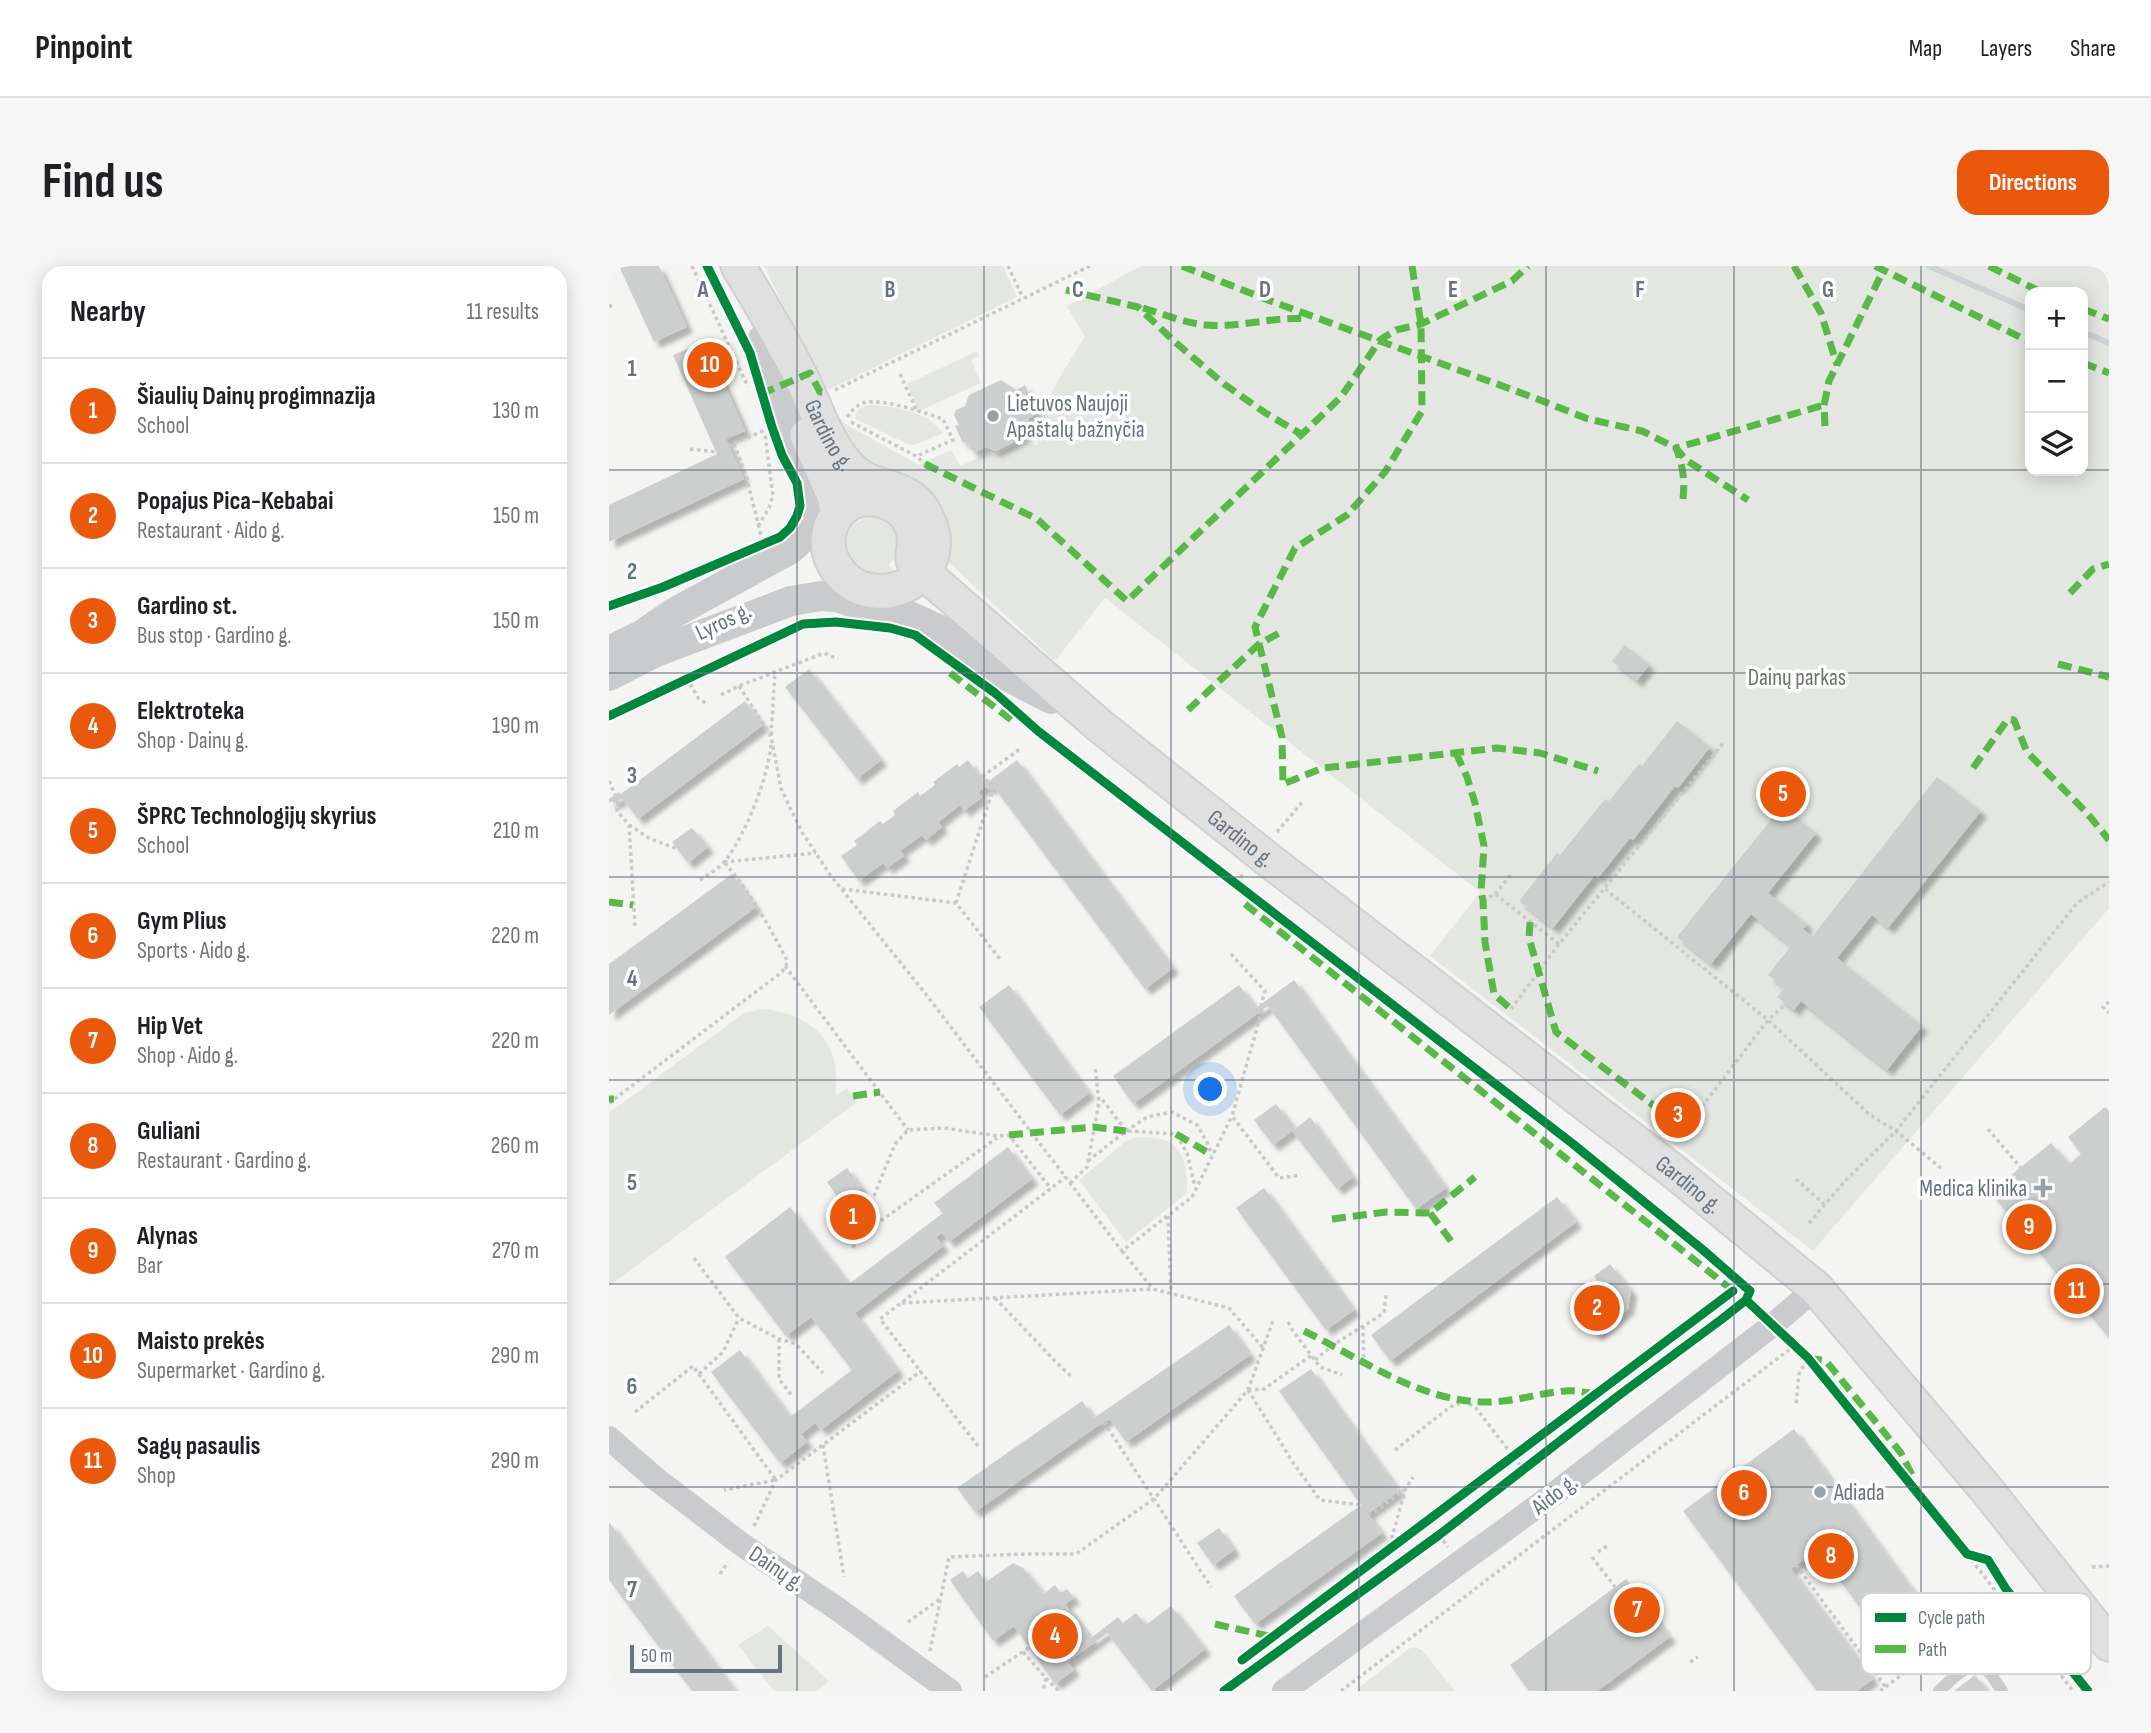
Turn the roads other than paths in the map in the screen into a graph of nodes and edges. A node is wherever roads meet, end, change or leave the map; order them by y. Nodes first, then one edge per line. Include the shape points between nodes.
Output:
1 (731, 266) edge
2 (738, 266) edge
3 (762, 340) junction
4 (834, 543) junction
5 (928, 561) junction
6 (778, 573) joint
7 (890, 590) junction
8 (650, 643) junction
9 (609, 651) edge
10 (609, 676) edge
11 (1051, 699) junction
12 (1100, 726) junction
13 (1816, 1288) junction
14 (609, 1438) edge
15 (2069, 1593) edge
16 (2091, 1621) edge
17 (2109, 1644) edge
18 (1960, 1674) edge
19 (1990, 1674) edge
20 (950, 1691) edge
21 (1284, 1691) edge
22 (1939, 1691) edge
23 (2003, 1691) edge

1 - 3 main road, Gardino g.
2 - 5 main road, Gardino g. via 846,464 867,481 901,490 922,508 933,535
3 - 4 main road, Gardino g. via 835,498
3 - 8 street via 775,388 815,484 810,525 789,550 672,614
4 - 5 main road, Gardino g. via 843,508 861,500 881,500 898,508 910,523 915,565
4 - 6 street, Gardino g.
4 - 7 main road, Gardino g. via 846,579 866,589
4 - 8 street, Lyros g. via 819,576
5 - 7 main road via 905,587
5 - 12 main road via 935,558 1072,689
6 - 8 street, Lyros g.
7 - 11 main road, Gardino g. via 932,604
8 - 9 street, Lyros g.
8 - 10 street, Lyros g.
8 - 11 street via 791,600 837,597 875,610 900,612 948,634 1006,676
11 - 12 main road, Gardino g.
12 - 13 main road, Gardino g. via 1677,1174
13 - 15 main road, Gardino g.
13 - 21 street, Aido g. via 1554,1494
14 - 20 street, Dainų g. via 741,1544
16 - 17 main road, Gardino g.
18 - 22 lane
19 - 23 lane

